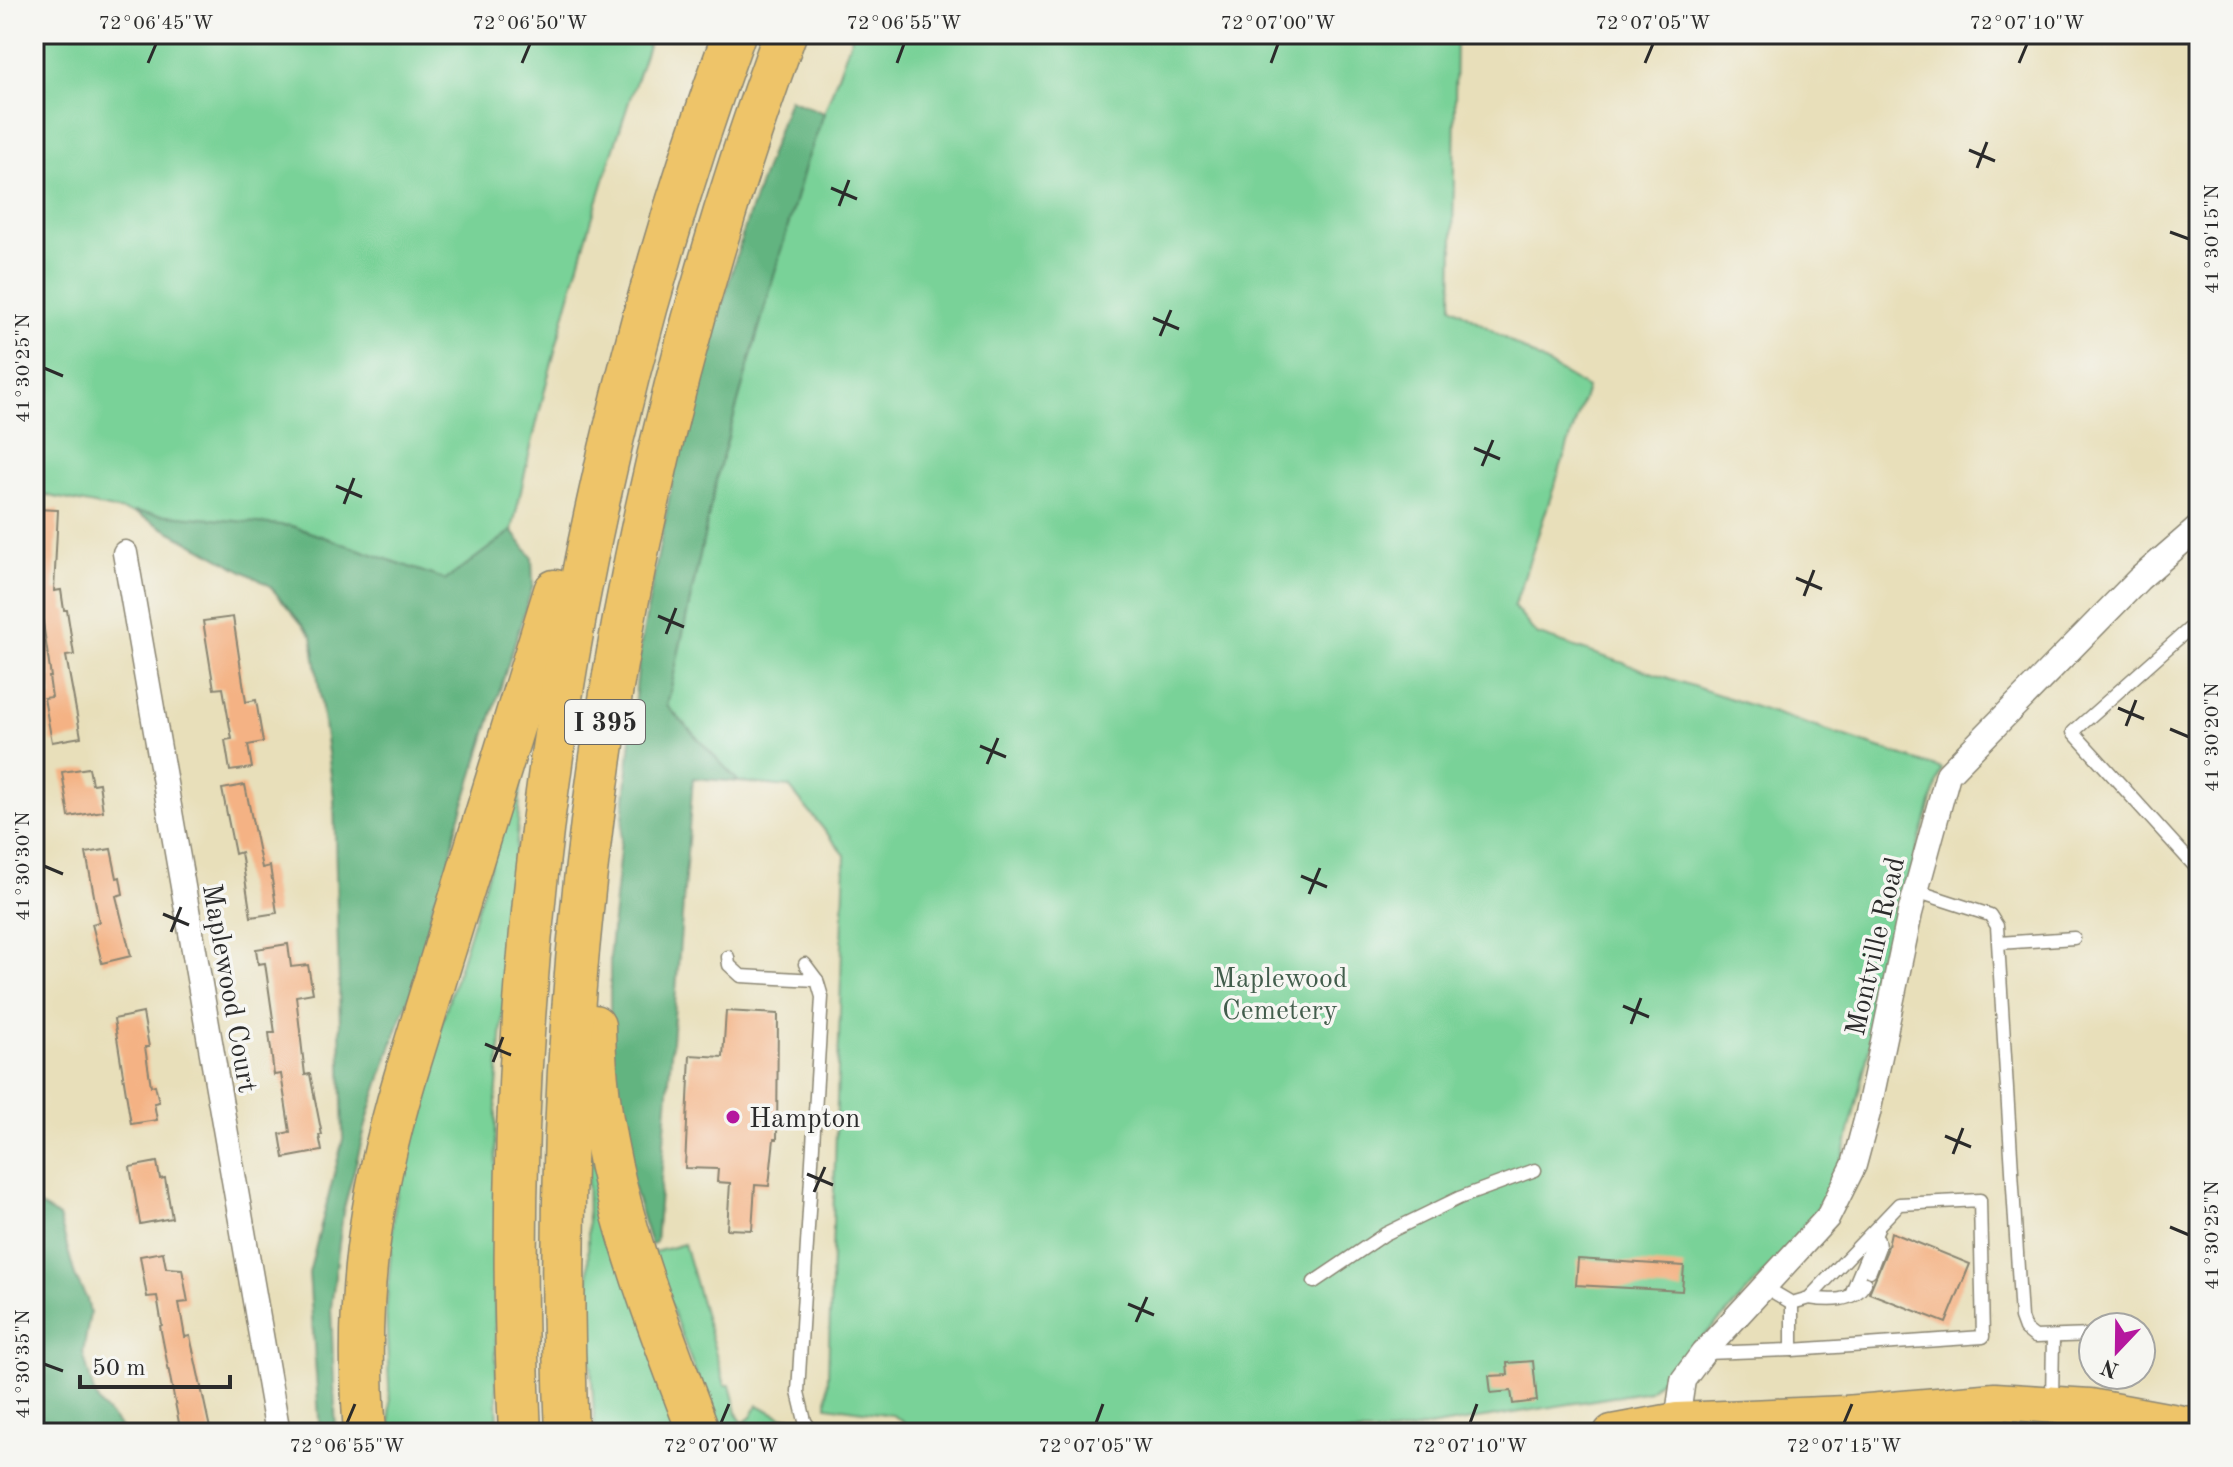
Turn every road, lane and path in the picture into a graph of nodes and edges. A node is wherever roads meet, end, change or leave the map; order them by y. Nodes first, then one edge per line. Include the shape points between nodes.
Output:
1 (734, 34) edge
2 (785, 34) edge
3 (602, 479) junction
4 (2199, 527) edge
5 (125, 553) dead end
6 (2199, 620) edge
7 (2199, 871) edge
8 (583, 889) junction
9 (1916, 891) junction
10 (2074, 938) dead end
11 (1999, 943) junction
12 (728, 957) dead end
13 (805, 964) dead end
14 (817, 980) junction
15 (1535, 1170) dead end
16 (1883, 1219) junction
17 (1877, 1232) junction
18 (1314, 1282) dead end
19 (1763, 1286) junction
20 (1851, 1294) junction
21 (1809, 1298) junction
22 (1792, 1303) junction
23 (2077, 1336) edge
24 (2053, 1337) junction
25 (1792, 1350) junction
26 (1703, 1353) junction
27 (2052, 1404) junction
28 (1677, 1421) junction
29 (2199, 1427) edge
30 (278, 1433) edge
31 (365, 1433) edge
32 (520, 1433) edge
33 (567, 1433) edge
34 (699, 1433) edge
35 (813, 1433) edge
36 (1612, 1433) edge

1 - 3 highway, I 395 via 652,283
2 - 8 highway, I 395 via 717,237 664,429 620,636
3 - 31 highway via 564,563 388,1139 362,1294
3 - 32 highway, I 395 via 556,725 531,925 516,1204
4 - 9 street, Montville Road via 2139,579 1948,774
5 - 30 street, Maplewood Court
6 - 7 lane via 2073,732
8 - 33 highway, I 395 via 566,1116
8 - 34 highway via 594,947 595,1056 607,1158
9 - 11 lane via 1990,915
9 - 19 street, Montville Road via 1854,1165 1828,1217
10 - 11 lane
11 - 24 lane via 2021,1318 2035,1337
12 - 14 lane via 741,976
13 - 14 lane
14 - 35 lane via 822,997 798,1392
15 - 18 lane via 1398,1228
16 - 17 lane
16 - 21 lane
16 - 25 lane via 1899,1204 1980,1200 1983,1337
17 - 20 lane
17 - 20 lane via 1879,1247 1863,1289
19 - 22 lane
19 - 26 street, Montville Road
20 - 21 lane via 1836,1302
21 - 22 lane
22 - 25 lane
23 - 24 lane
24 - 27 lane
25 - 26 lane
26 - 28 street, Montville Road via 1683,1380
27 - 28 main road via 1995,1401
27 - 29 main road
28 - 36 main road

